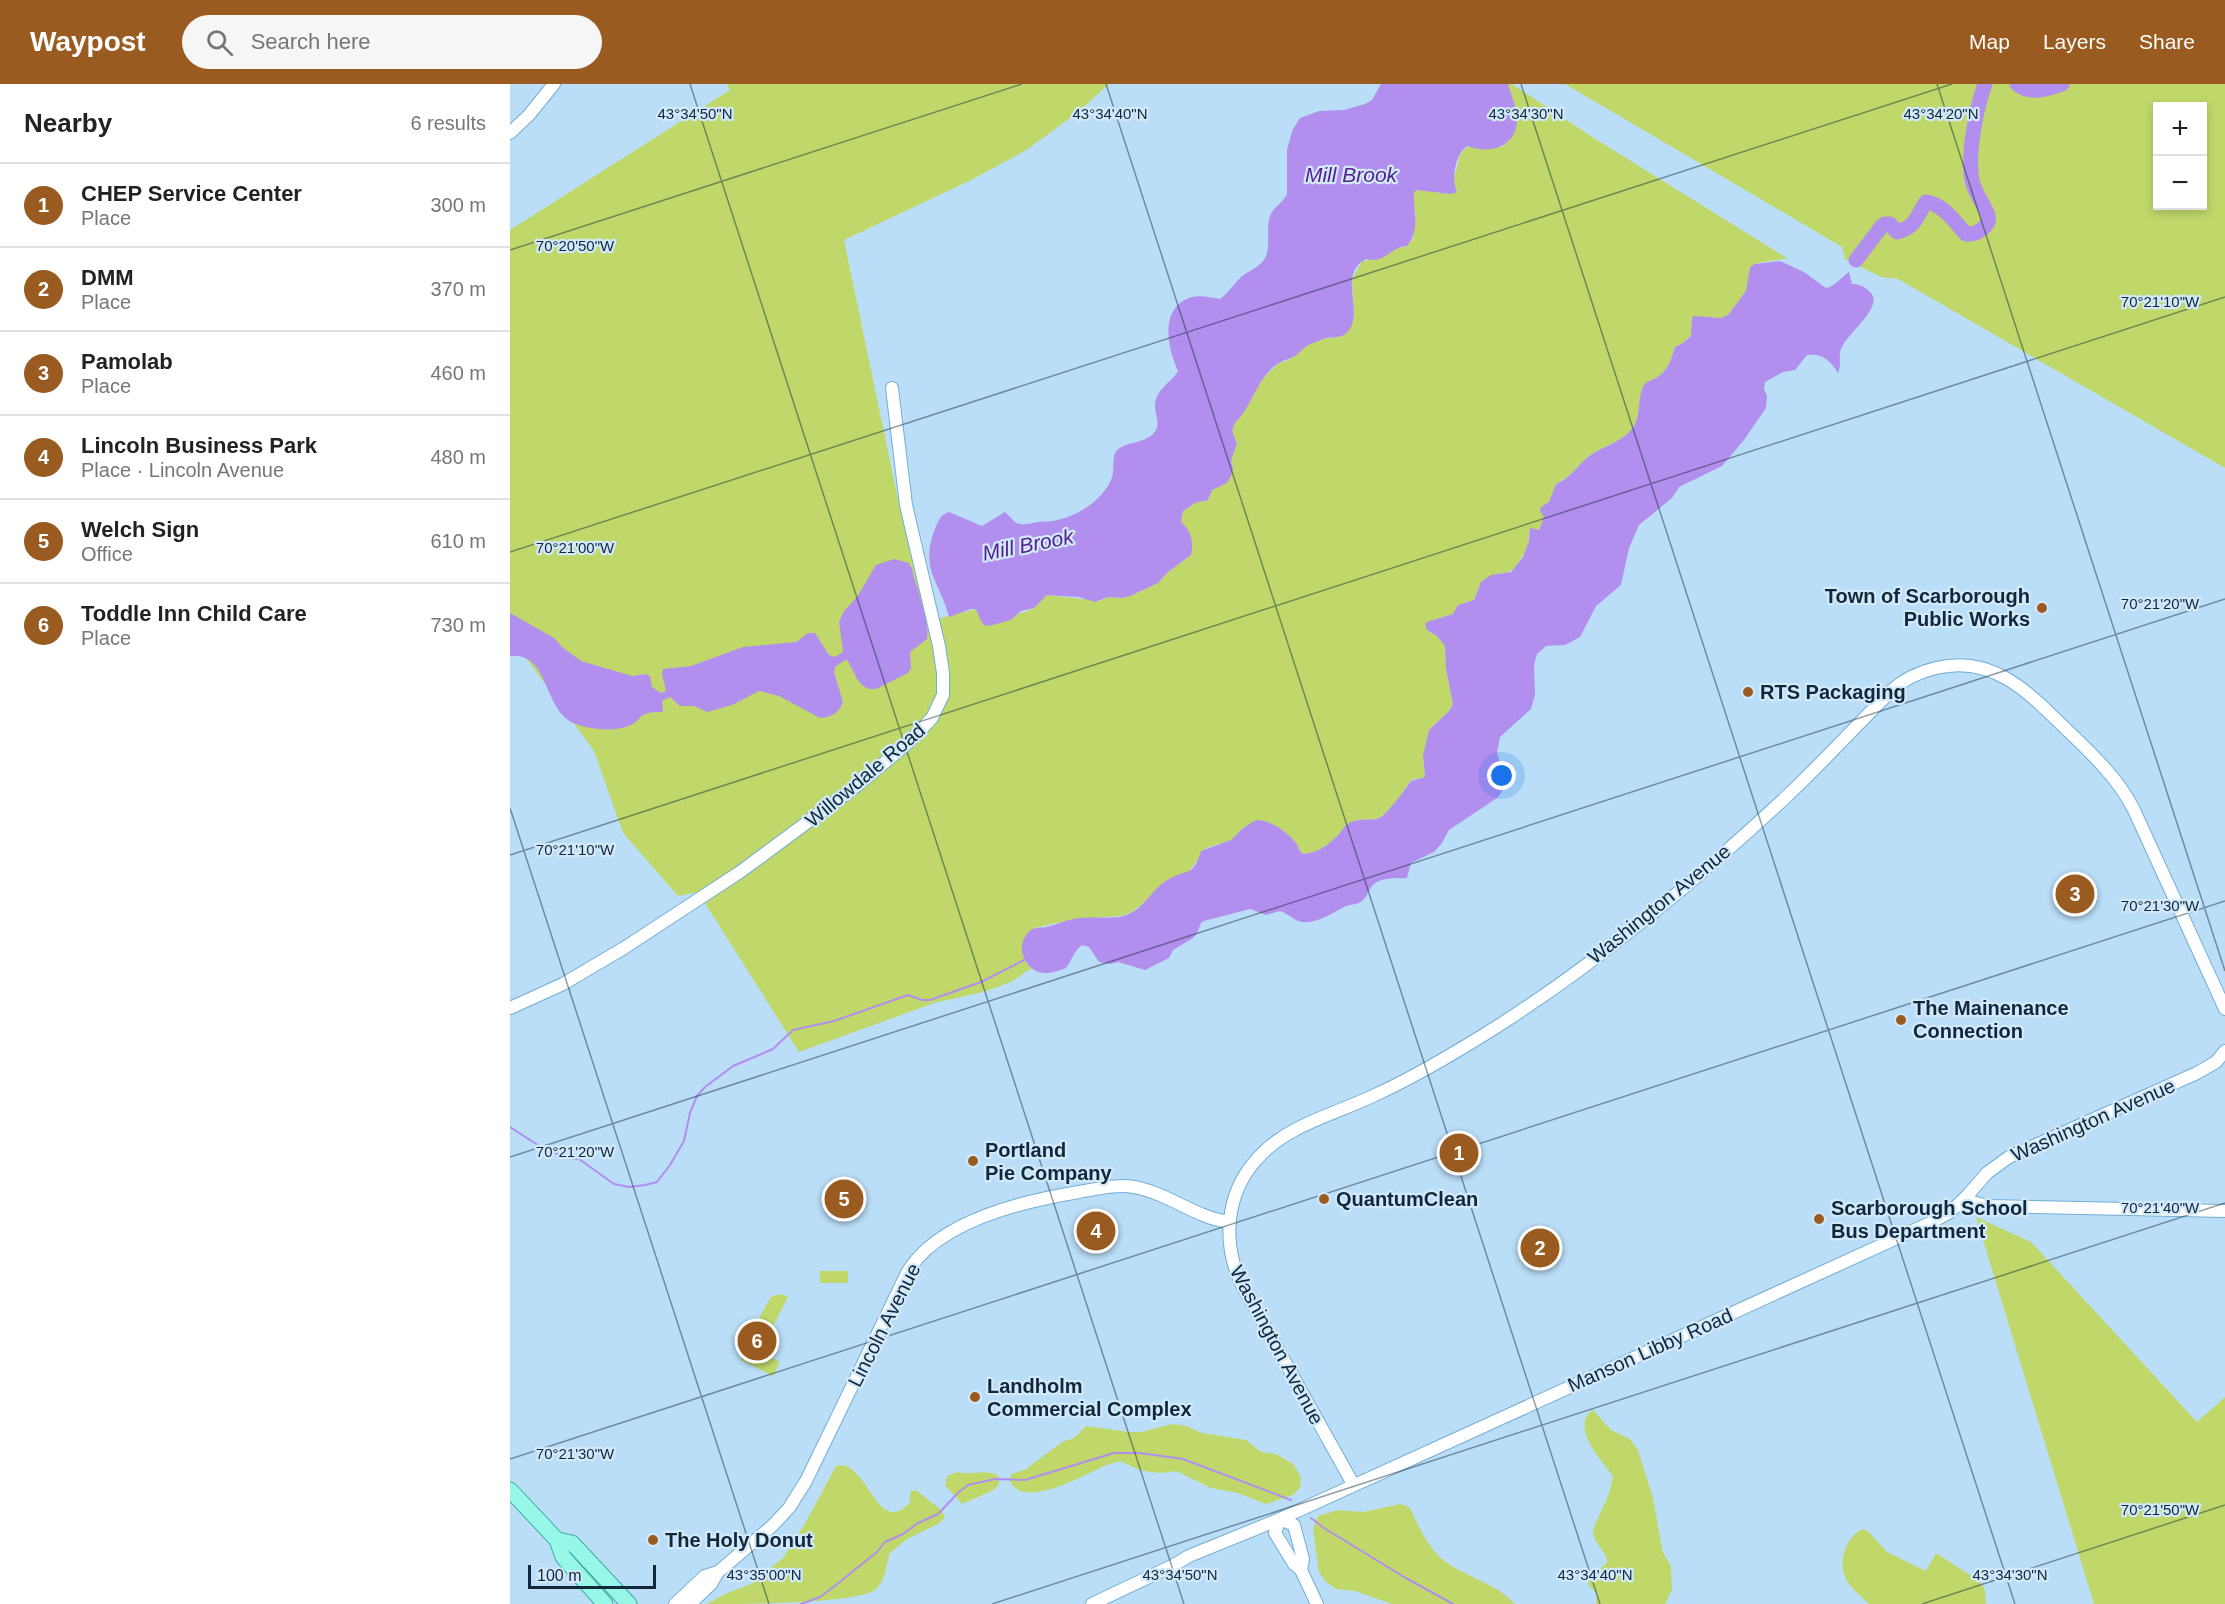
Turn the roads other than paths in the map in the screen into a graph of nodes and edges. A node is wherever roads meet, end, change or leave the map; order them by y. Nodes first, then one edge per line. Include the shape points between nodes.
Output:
1 (554, 84) edge
2 (510, 133) edge
3 (892, 388) dead end
4 (510, 1008) edge
5 (2225, 1009) edge
6 (2225, 1051) edge
7 (1967, 1196) junction
8 (2225, 1211) edge
9 (1229, 1222) junction
10 (1353, 1484) junction
11 (510, 1490) edge
12 (1280, 1519) junction
13 (557, 1540) junction
14 (572, 1567) junction
15 (1301, 1570) junction
16 (718, 1572) junction
17 (596, 1604) edge
18 (605, 1604) edge
19 (629, 1604) edge
20 (675, 1604) edge
21 (690, 1604) edge
22 (1092, 1604) edge
23 (1317, 1604) edge

1 - 2 street
3 - 4 street, Willowdale Road via 906,505 943,673 943,695 932,718 859,784 748,867 624,948 563,984
5 - 9 street, Washington Avenue via 2134,810 2114,778 2016,684 1984,669 1959,665 1938,668 1900,682 1729,848 1545,994 1423,1071 1272,1144 1244,1177
6 - 7 street, Washington Avenue via 2216,1062 2197,1073 2009,1157 1991,1169
7 - 8 street via 1977,1205 1987,1206
7 - 10 street, Manson Libby Road via 1950,1212 1920,1228
9 - 10 street, Washington Avenue via 1230,1254 1242,1285
9 - 16 street, Lincoln Avenue via 1143,1189 1114,1186 1021,1204 936,1241 908,1271 795,1500 772,1526
10 - 12 street, Manson Libby Road
11 - 13 main road
12 - 15 street via 1275,1533
12 - 15 street via 1294,1525
12 - 22 street, Manson Libby Road via 1189,1556
13 - 14 main road via 563,1557
13 - 19 main road via 572,1543
14 - 17 main road via 573,1577
14 - 18 main road
15 - 23 street
16 - 20 street, Lincoln Avenue via 705,1576
16 - 21 street, Lincoln Avenue

